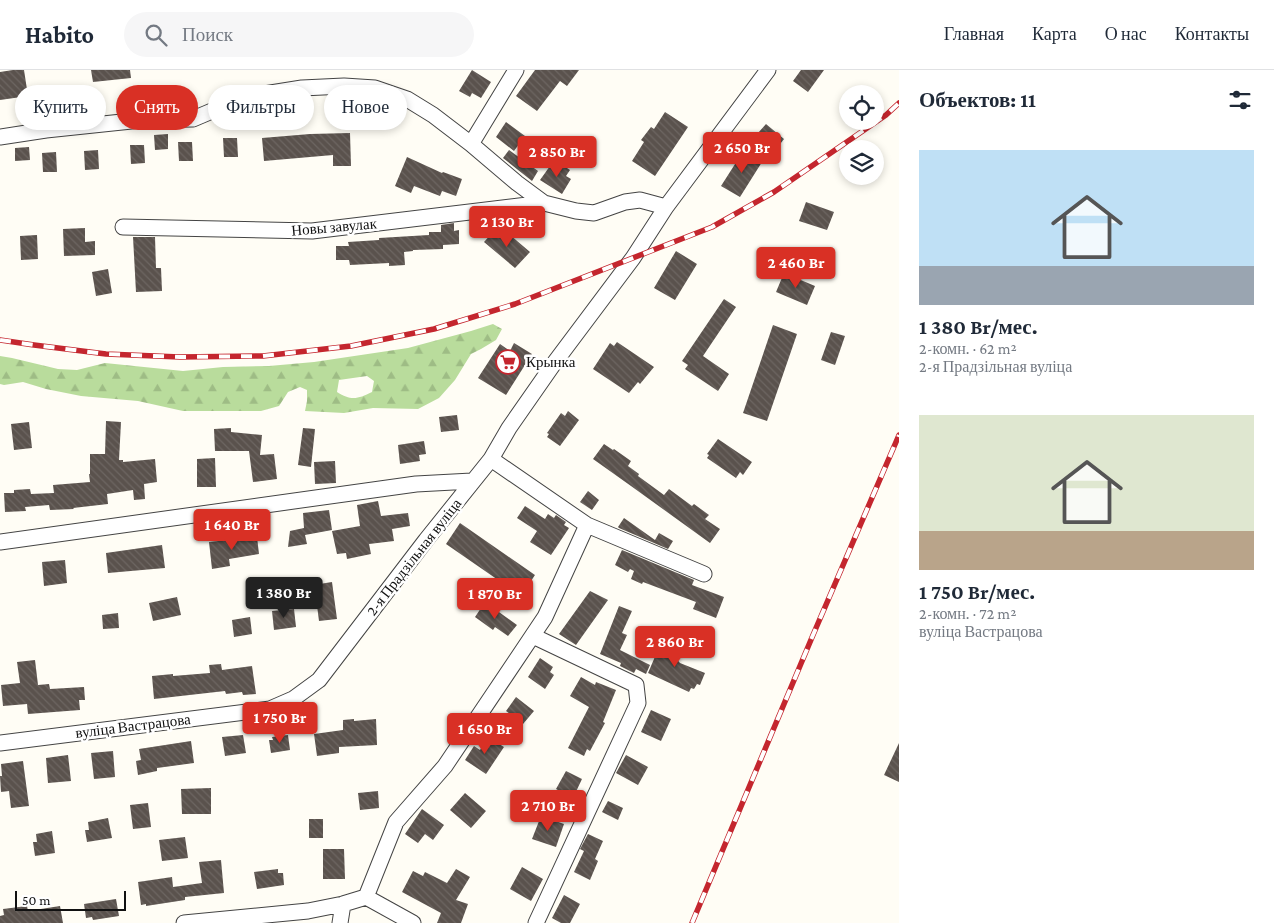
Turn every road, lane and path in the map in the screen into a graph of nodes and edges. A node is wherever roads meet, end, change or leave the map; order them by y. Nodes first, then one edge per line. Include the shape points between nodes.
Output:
1 (516, 70) edge
2 (768, 70) edge
3 (0, 137) edge
4 (471, 144) junction
5 (544, 203) junction
6 (666, 208) junction
7 (123, 227) dead end
8 (491, 459) junction
9 (472, 481) junction
10 (588, 525) junction
11 (0, 542) edge
12 (704, 574) dead end
13 (533, 636) junction
14 (319, 680) joint
15 (0, 743) edge
16 (366, 897) junction
17 (343, 904) junction
18 (184, 923) edge
19 (340, 923) edge
20 (414, 923) edge
21 (536, 923) edge

1 - 4 street
2 - 6 street, 2-я Прадзільная вуліца
3 - 4 street via 141,120 193,119 258,95 344,86 375,88 406,99
4 - 5 street
5 - 6 street via 594,213 640,200
5 - 7 street, Новы завулак via 312,231
6 - 8 street, 2-я Прадзільная вуліца via 634,258 555,362
8 - 9 street, 2-я Прадзільная вуліца
8 - 10 street
9 - 11 street via 416,484
9 - 14 street, 2-я Прадзільная вуліца
10 - 12 street
10 - 13 street
13 - 16 street via 445,766 396,822
13 - 21 street via 636,685 638,703
14 - 15 street, вуліца Вастрацова via 293,699 270,708
16 - 17 street
16 - 20 street
17 - 18 street via 308,911
17 - 19 street

